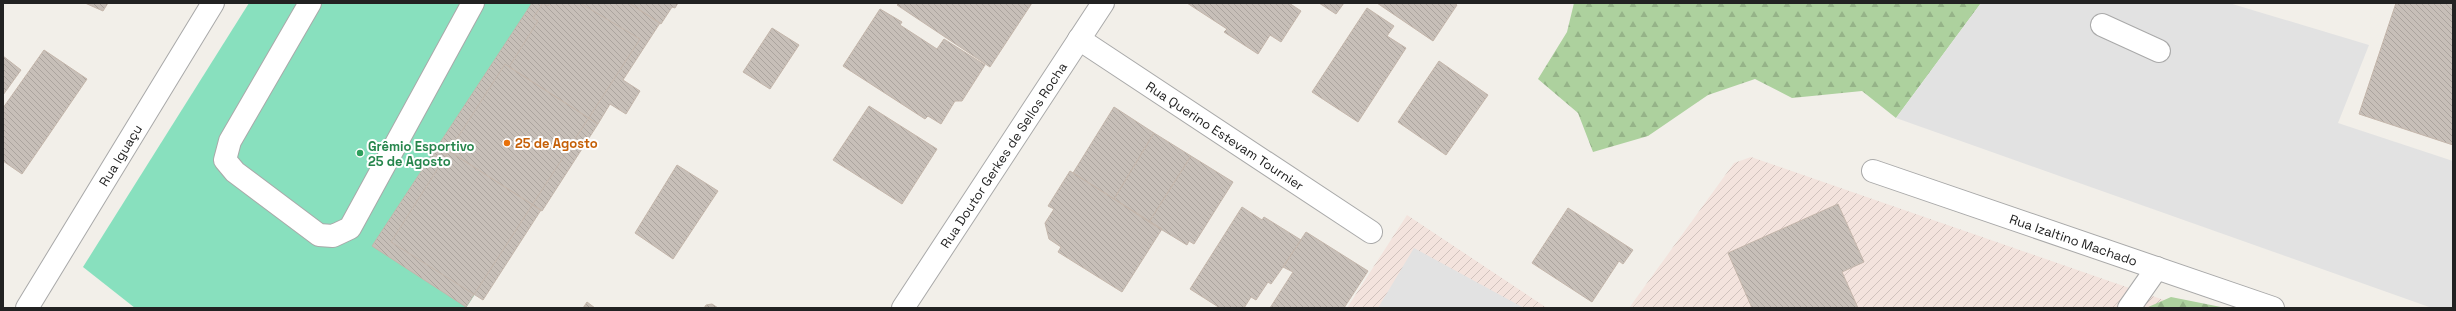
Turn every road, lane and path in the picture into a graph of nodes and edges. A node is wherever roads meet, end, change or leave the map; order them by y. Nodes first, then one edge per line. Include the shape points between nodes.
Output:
1 (213, 3) edge
2 (310, 3) edge
3 (473, 3) edge
4 (1103, 3) edge
5 (2102, 25) dead end
6 (1079, 39) junction
7 (2159, 51) dead end
8 (1874, 171) dead end
9 (1371, 232) dead end
10 (2157, 268) junction
11 (27, 308) edge
12 (903, 308) edge
13 (2129, 308) edge
14 (2274, 308) edge

1 - 11 street, Rua Iguaçu
2 - 3 street via 230,141 225,160 234,172 319,235 333,236 350,228
4 - 6 street, Rua Doutor Gerkes de Sellos Rocha
5 - 7 street
6 - 9 street, Rua Querino Estevam Tournier
6 - 12 street, Rua Doutor Gerkes de Sellos Rocha
8 - 10 street, Rua Izaltino Machado
10 - 13 street
10 - 14 street, Rua Izaltino Machado

